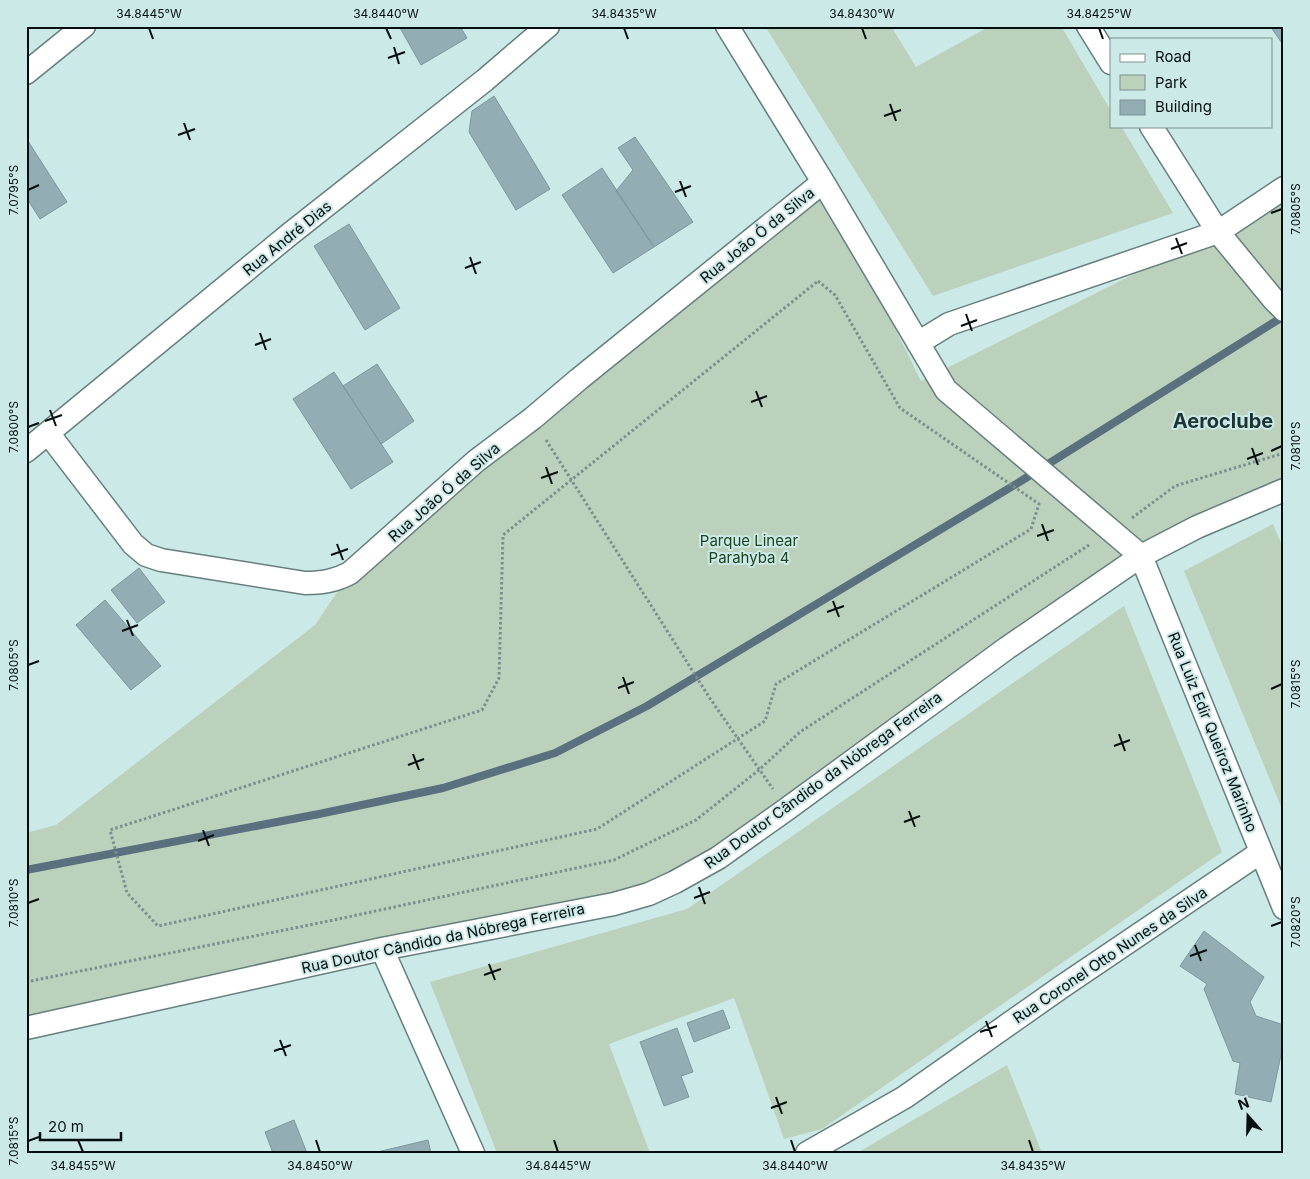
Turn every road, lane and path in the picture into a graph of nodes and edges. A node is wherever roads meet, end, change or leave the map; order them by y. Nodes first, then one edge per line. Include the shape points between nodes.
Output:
1 (84, 26) edge
2 (548, 26) edge
3 (727, 26) edge
4 (1088, 26) edge
5 (1110, 62) edge
6 (26, 73) edge
7 (1152, 128) edge
8 (823, 182) junction
9 (1284, 188) edge
10 (1218, 232) junction
11 (1279, 305) edge
12 (918, 342) junction
13 (533, 418) junction
14 (48, 433) junction
15 (26, 451) edge
16 (1284, 453) edge
17 (571, 480) junction
18 (1284, 490) edge
19 (1112, 530) junction
20 (1141, 556) junction
21 (738, 739) junction
22 (759, 770) junction
23 (787, 809) junction
24 (1261, 852) junction
25 (1284, 908) edge
26 (382, 949) junction
27 (26, 982) edge
28 (26, 1028) edge
29 (473, 1153) edge
30 (807, 1153) edge

1 - 6 street
2 - 14 street, Rua André Dias
3 - 8 street
4 - 5 street
7 - 10 street
8 - 12 street
8 - 13 street, Rua João Ó da Silva
9 - 10 street
10 - 11 street
10 - 12 street via 949,324
12 - 19 street via 946,390
13 - 14 street, Rua João Ó da Silva via 476,461 350,574 325,583 305,583 146,555 133,544
13 - 17 path
14 - 15 street, Rua André Dias
16 - 19 path via 1175,486
17 - 21 path
17 - 21 path via 818,281 836,295 900,408 1039,504 1031,529 776,684 765,721
17 - 21 path via 503,535 499,678 482,710 110,830 127,893 158,926 598,829
18 - 20 street, Rua Doutor Cândido da Nóbrega Ferreira via 1197,527
19 - 20 street
19 - 22 path via 800,732
20 - 23 street, Rua Doutor Cândido da Nóbrega Ferreira via 1006,648
20 - 24 street, Rua Luiz Edir Queiroz Marinho
21 - 22 path
22 - 23 path
22 - 27 path via 696,820 614,860 329,922
23 - 26 street, Rua Doutor Cândido da Nóbrega Ferreira via 718,858 649,894 614,904
24 - 25 street, Rua Luiz Edir Queiroz Marinho
24 - 30 street, Rua Coronel Otto Nunes da Silva via 905,1097
26 - 28 street, Rua Doutor Cândido da Nóbrega Ferreira
26 - 29 street

